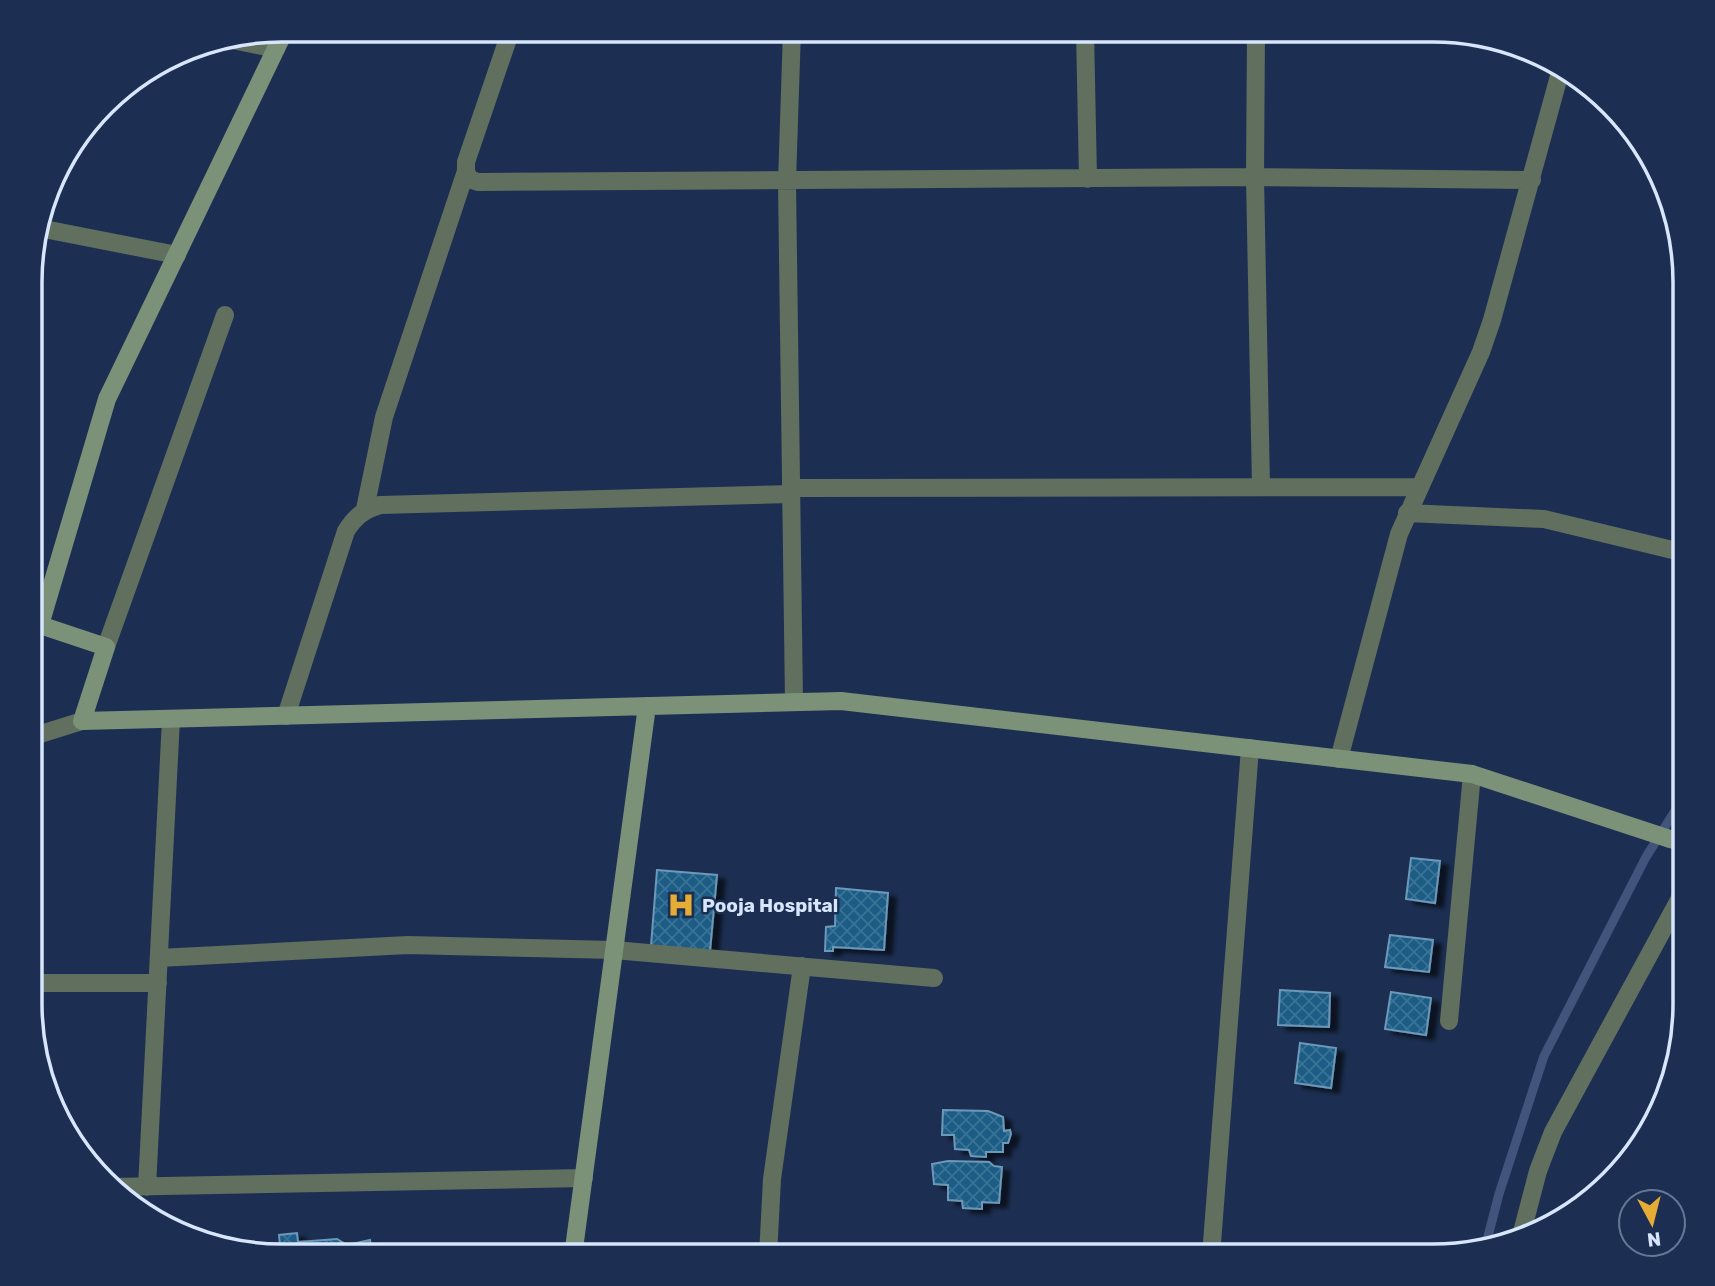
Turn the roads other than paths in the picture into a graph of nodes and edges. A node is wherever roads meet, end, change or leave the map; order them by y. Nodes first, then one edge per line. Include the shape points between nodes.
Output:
1 (279, 42) edge
2 (507, 42) edge
3 (792, 42) edge
4 (1086, 43) edge
5 (1256, 43) edge
6 (252, 44) edge
7 (276, 49) junction
8 (1559, 79) edge
9 (466, 171) junction
10 (1255, 177) junction
11 (1088, 179) junction
12 (1532, 180) junction
13 (787, 182) junction
14 (48, 230) edge
15 (177, 255) junction
16 (225, 315) dead end
17 (1261, 487) junction
18 (1419, 487) junction
19 (792, 491) junction
20 (365, 509) junction
21 (1407, 513) junction
22 (1673, 550) edge
23 (42, 605) edge
24 (42, 627) edge
25 (106, 647) junction
26 (794, 702) junction
27 (647, 706) junction
28 (285, 716) junction
29 (171, 719) junction
30 (82, 721) junction
31 (43, 733) edge
32 (1250, 748) junction
33 (1339, 759) junction
34 (1472, 774) junction
35 (1672, 840) edge
36 (1672, 913) edge
37 (614, 950) junction
38 (159, 958) junction
39 (802, 966) junction
40 (934, 978) dead end
41 (43, 983) edge
42 (158, 983) junction
43 (1449, 1021) dead end
44 (583, 1178) junction
45 (147, 1187) junction
46 (129, 1188) edge
47 (1523, 1227) edge
48 (575, 1243) edge
49 (769, 1243) edge
50 (1212, 1244) edge

1 - 7 street
2 - 9 street
3 - 13 street
4 - 11 street
5 - 10 street
6 - 7 street
7 - 15 street
8 - 12 street
9 - 13 street via 478,182
9 - 20 street via 384,416
10 - 11 street
10 - 12 street
10 - 17 street
11 - 13 street
12 - 18 street via 1481,352
13 - 19 street
14 - 15 street
15 - 23 street via 107,399
16 - 25 street
17 - 18 street
17 - 19 street
18 - 21 street
19 - 20 street
19 - 26 street
20 - 28 street via 346,531
21 - 22 street via 1544,519
21 - 33 street
24 - 25 street
25 - 30 street
26 - 27 street
26 - 32 street via 841,701
27 - 28 street
27 - 37 street
28 - 29 street
29 - 30 street
29 - 38 street
30 - 31 street
32 - 33 street
32 - 50 street
33 - 34 street
34 - 35 street
34 - 43 street
36 - 47 street via 1553,1132
37 - 38 street via 408,945
37 - 39 street
37 - 44 street
38 - 42 street
39 - 40 street
39 - 49 street via 772,1179
41 - 42 street
42 - 45 street
44 - 45 street
44 - 48 street
45 - 46 street

